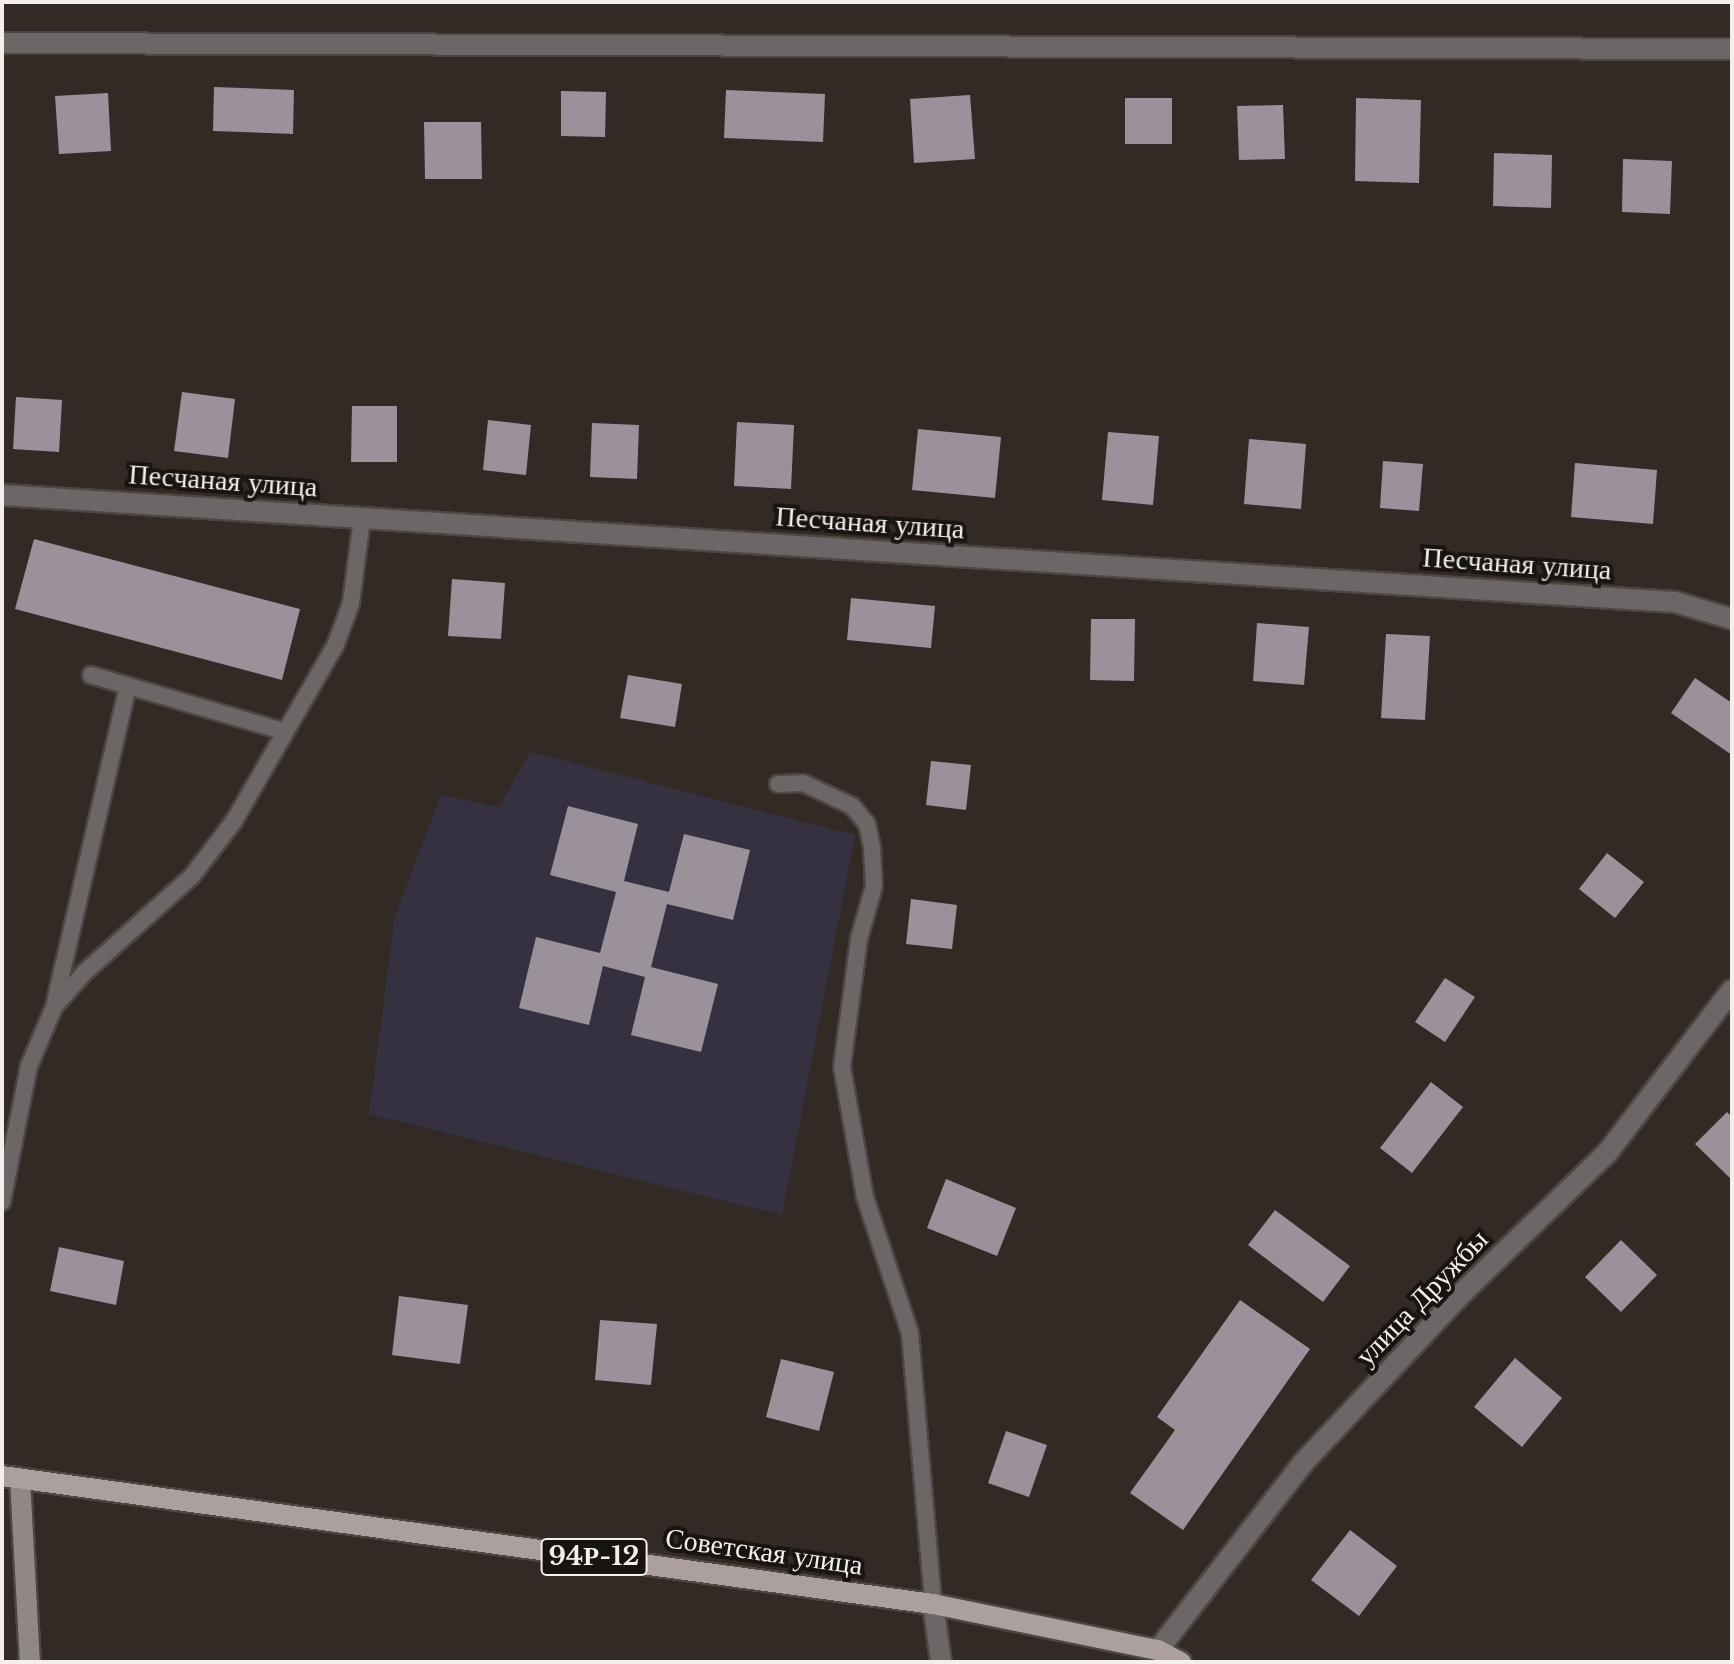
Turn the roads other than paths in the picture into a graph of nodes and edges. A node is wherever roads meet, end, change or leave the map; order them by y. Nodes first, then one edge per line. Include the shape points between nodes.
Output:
1 (2, 43) edge
2 (1732, 49) edge
3 (2, 495) edge
4 (362, 518) junction
5 (1732, 619) edge
6 (91, 675) dead end
7 (128, 686) junction
8 (283, 731) junction
9 (778, 784) dead end
10 (1732, 990) edge
11 (54, 1007) junction
12 (2, 1202) edge
13 (11, 1478) edge
14 (933, 1604) junction
15 (1158, 1650) junction
16 (30, 1662) edge
17 (941, 1662) edge
18 (1181, 1662) edge

1 - 2 street
3 - 4 street, Песчаная улица
4 - 5 street, Песчаная улица via 1675,602
4 - 8 lane via 351,603 336,644
6 - 7 lane
7 - 8 lane
7 - 11 lane
8 - 11 lane via 234,821 192,876 84,973
9 - 14 lane via 803,783 852,806 867,824 872,848 874,886 859,939 842,1067 865,1197 910,1333
10 - 15 street, улица Дружбы via 1608,1152 1464,1291 1303,1463
11 - 12 lane via 29,1066
13 - 14 main road, Советская улица / 94Р-12
13 - 16 street
14 - 15 main road, Советская улица / 94Р-12
14 - 17 street
15 - 18 main road, Советская улица / 94Р-12

